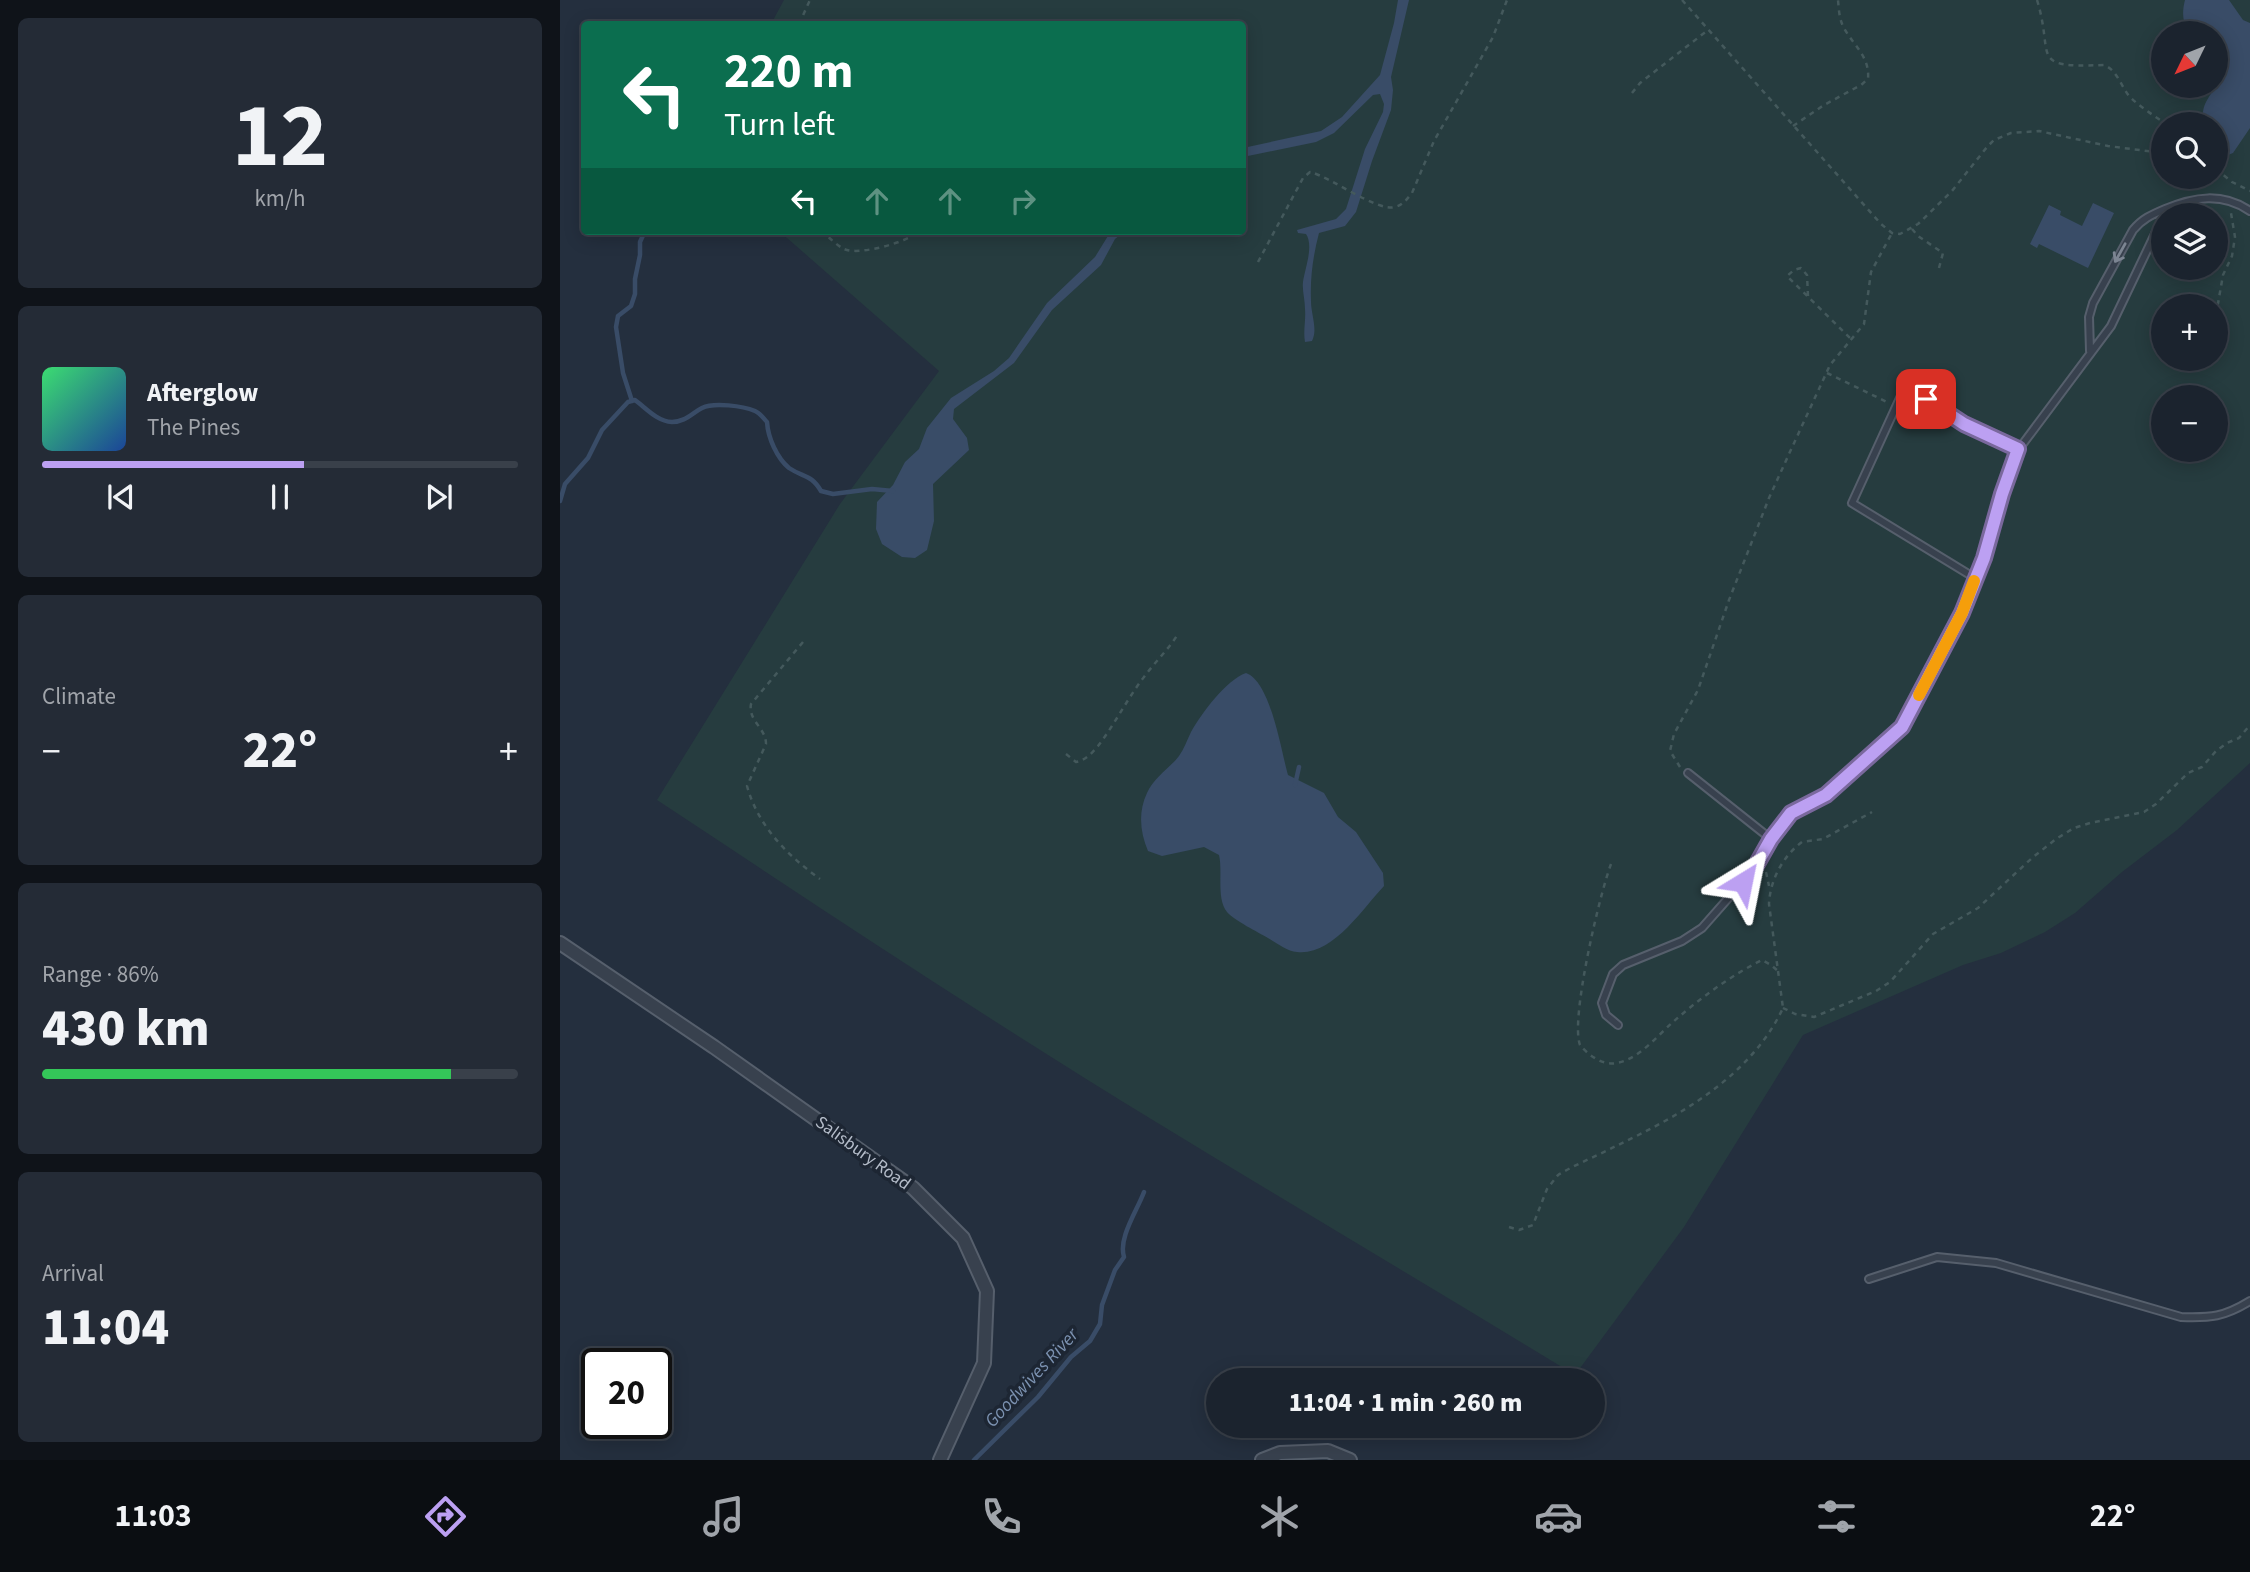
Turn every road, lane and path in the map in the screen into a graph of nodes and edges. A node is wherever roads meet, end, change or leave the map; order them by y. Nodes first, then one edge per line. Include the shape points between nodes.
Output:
1 (810, 0) edge
2 (1507, 0) edge
3 (1682, 0) edge
4 (1838, 0) edge
5 (2036, 0) edge
6 (800, 21) edge
7 (1709, 30) junction
8 (1632, 93) dead end
9 (2151, 114) edge
10 (1793, 126) junction
11 (2151, 151) edge
12 (2228, 179) edge
13 (2203, 189) edge
14 (2250, 191) edge
15 (2206, 197) junction
16 (2227, 200) junction
17 (2179, 203) edge
18 (2250, 211) edge
19 (2151, 216) edge
20 (1912, 229) junction
21 (1892, 233) junction
22 (826, 235) edge
23 (912, 235) edge
24 (2151, 242) edge
25 (1258, 262) dead end
26 (1939, 268) dead end
27 (2220, 294) edge
28 (1808, 296) junction
29 (1851, 339) junction
30 (2090, 352) junction
31 (1826, 372) junction
32 (1896, 407) junction
33 (2018, 449) junction
34 (1975, 578) junction
35 (1178, 634) dead end
36 (803, 642) dead end
37 (2250, 725) edge
38 (1066, 754) dead end
39 (1688, 774) joint
40 (1872, 812) dead end
41 (1771, 839) junction
42 (1759, 861) junction
43 (1611, 864) dead end
44 (820, 879) dead end
45 (1770, 890) junction
46 (560, 943) edge
47 (1778, 971) junction
48 (1783, 1008) junction
49 (1618, 1025) dead end
50 (1510, 1227) dead end
51 (1869, 1279) dead end
52 (2250, 1301) edge
53 (940, 1460) edge
54 (1262, 1460) edge
55 (1350, 1460) edge

1 - 6 path
2 - 25 path via 1493,37 1406,201 1391,208 1378,205 1315,173 1306,173
3 - 7 path
4 - 10 path via 1844,28 1867,63 1868,79
5 - 9 path via 2050,60 2062,65 2110,67 2128,94
7 - 8 path
7 - 10 path
10 - 21 path
11 - 20 path via 2039,131 2011,133 1994,140 1952,191
12 - 14 path
13 - 15 path
15 - 16 lane
15 - 17 lane
16 - 18 lane
16 - 27 path via 2235,237
19 -> 30 lane via 2133,230 2093,303
20 - 21 path
20 - 26 path via 1943,253
21 - 29 path via 1871,272 1864,324
22 - 23 path via 845,250 865,251
24 - 30 lane via 2111,326
28 - 28 path via 1787,276 1798,268 1807,275
28 - 29 path
29 - 31 path
30 - 33 lane
31 - 32 path
31 - 39 path via 1769,498 1698,690 1674,734 1670,751
32 - 33 lane via 1905,387 1964,424
32 - 34 lane via 1852,503
33 - 34 lane
34 - 41 lane via 1962,613 1902,727 1826,795 1791,813
35 - 38 path via 1093,751 1076,762
36 - 44 path via 751,704 752,717 766,744 747,786 762,822 792,858
37 - 48 path via 2144,812 2090,823 2056,839 1979,908 1933,934 1891,982 1814,1017
39 - 41 lane
40 - 45 path via 1823,839 1797,845
41 - 42 lane
42 - 45 path
42 - 49 lane via 1702,928 1613,974 1602,1003 1606,1015
43 - 47 path via 1590,946 1577,1028 1580,1045 1595,1058 1615,1064 1626,1060 1716,988 1762,960
45 - 47 path
46 - 53 street, Salisbury Road via 913,1188 963,1238 986,1291 984,1363
47 - 48 path
48 - 50 path via 1736,1071 1669,1119 1558,1175 1547,1189 1534,1225 1519,1230
51 - 52 lane via 1937,1257 1996,1263 2181,1317 2231,1312
54 - 55 street via 1280,1453 1328,1451

